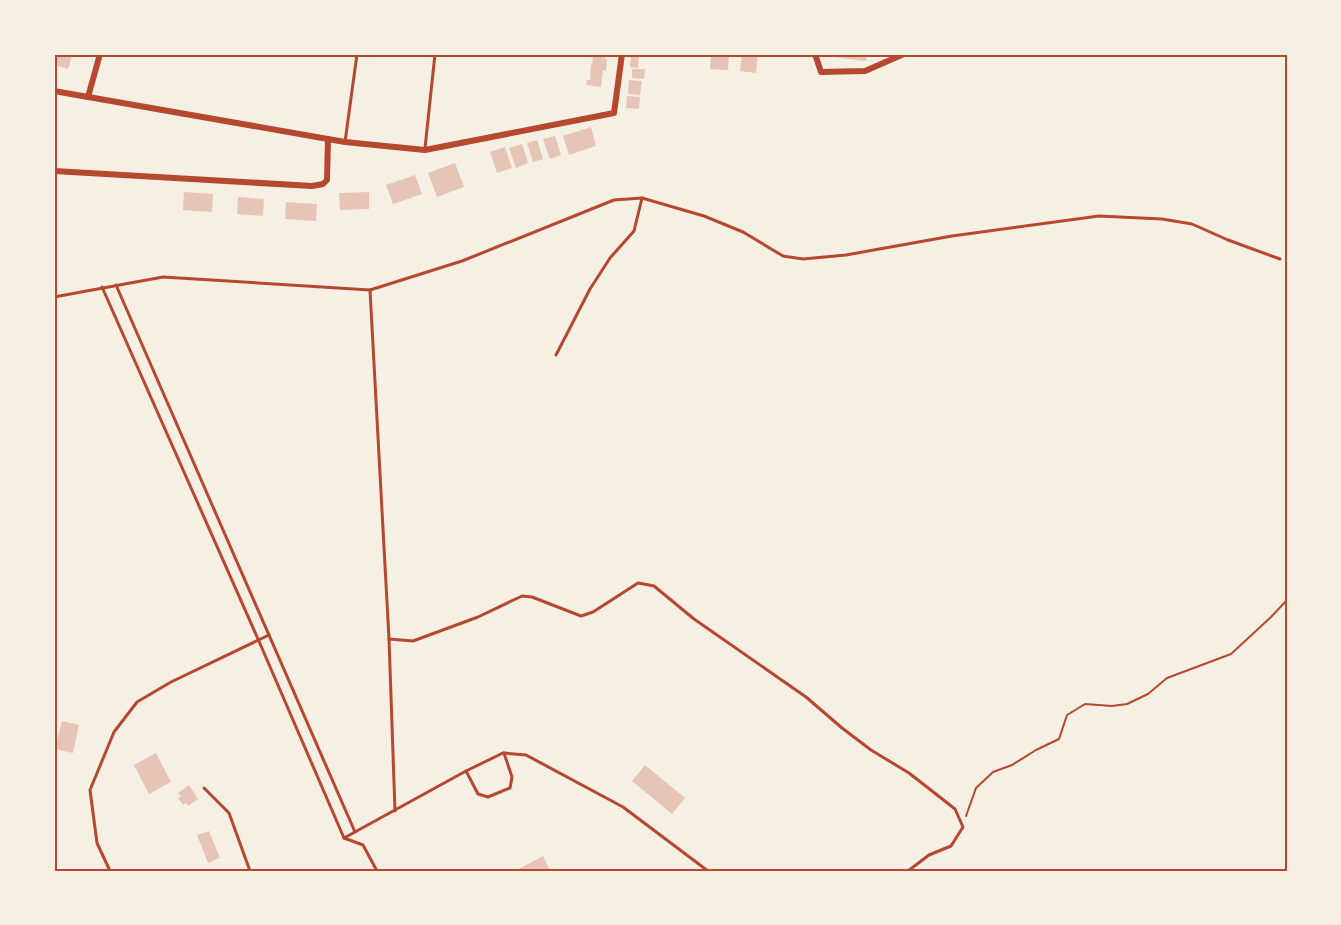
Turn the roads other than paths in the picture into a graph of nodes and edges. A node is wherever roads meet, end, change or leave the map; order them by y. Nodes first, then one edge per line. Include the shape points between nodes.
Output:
1 (100, 54) edge
2 (357, 54) edge
3 (435, 54) edge
4 (622, 54) edge
5 (815, 54) edge
6 (904, 54) edge
7 (54, 91) edge
8 (88, 97) junction
9 (328, 139) junction
10 (345, 142) junction
11 (425, 150) junction
12 (54, 171) edge
13 (642, 198) junction
14 (1280, 259) dead end
15 (116, 285) junction
16 (102, 287) junction
17 (370, 290) junction
18 (54, 297) edge
19 (556, 355) dead end
20 (269, 635) junction
21 (258, 639) junction
22 (388, 639) junction
23 (503, 753) junction
24 (466, 771) junction
25 (204, 788) dead end
26 (395, 811) junction
27 (355, 832) junction
28 (344, 838) junction
29 (110, 871) edge
30 (250, 871) edge
31 (377, 871) edge
32 (708, 871) edge
33 (908, 871) edge

1 - 8 street
2 - 10 lane
3 - 11 lane
4 - 11 street via 614,113
5 - 6 street via 820,72 865,71
7 - 8 street
8 - 9 street
9 - 10 street
9 - 12 street via 327,180 312,186
10 - 11 street
13 - 14 lane via 704,216 744,232 783,256 803,259 1099,216 1192,224
13 - 17 lane via 615,200 462,261
13 - 19 lane via 634,231 590,289
15 - 16 lane
15 - 17 lane via 163,277
15 - 20 lane
16 - 18 lane
16 - 21 lane
17 - 22 lane
20 - 21 lane
20 - 27 lane
21 - 28 lane
21 - 29 lane via 137,702 114,732 90,790 97,843
22 - 26 lane
22 - 33 lane via 413,641 522,596 581,616 638,583 654,586 955,809 963,827 951,846 928,855
23 - 24 lane
23 - 24 lane via 512,777 510,788 489,797 478,794
23 - 32 lane via 526,755 623,807
24 - 26 lane
25 - 30 lane via 229,813
26 - 27 lane
27 - 28 lane
28 - 31 lane via 363,845

